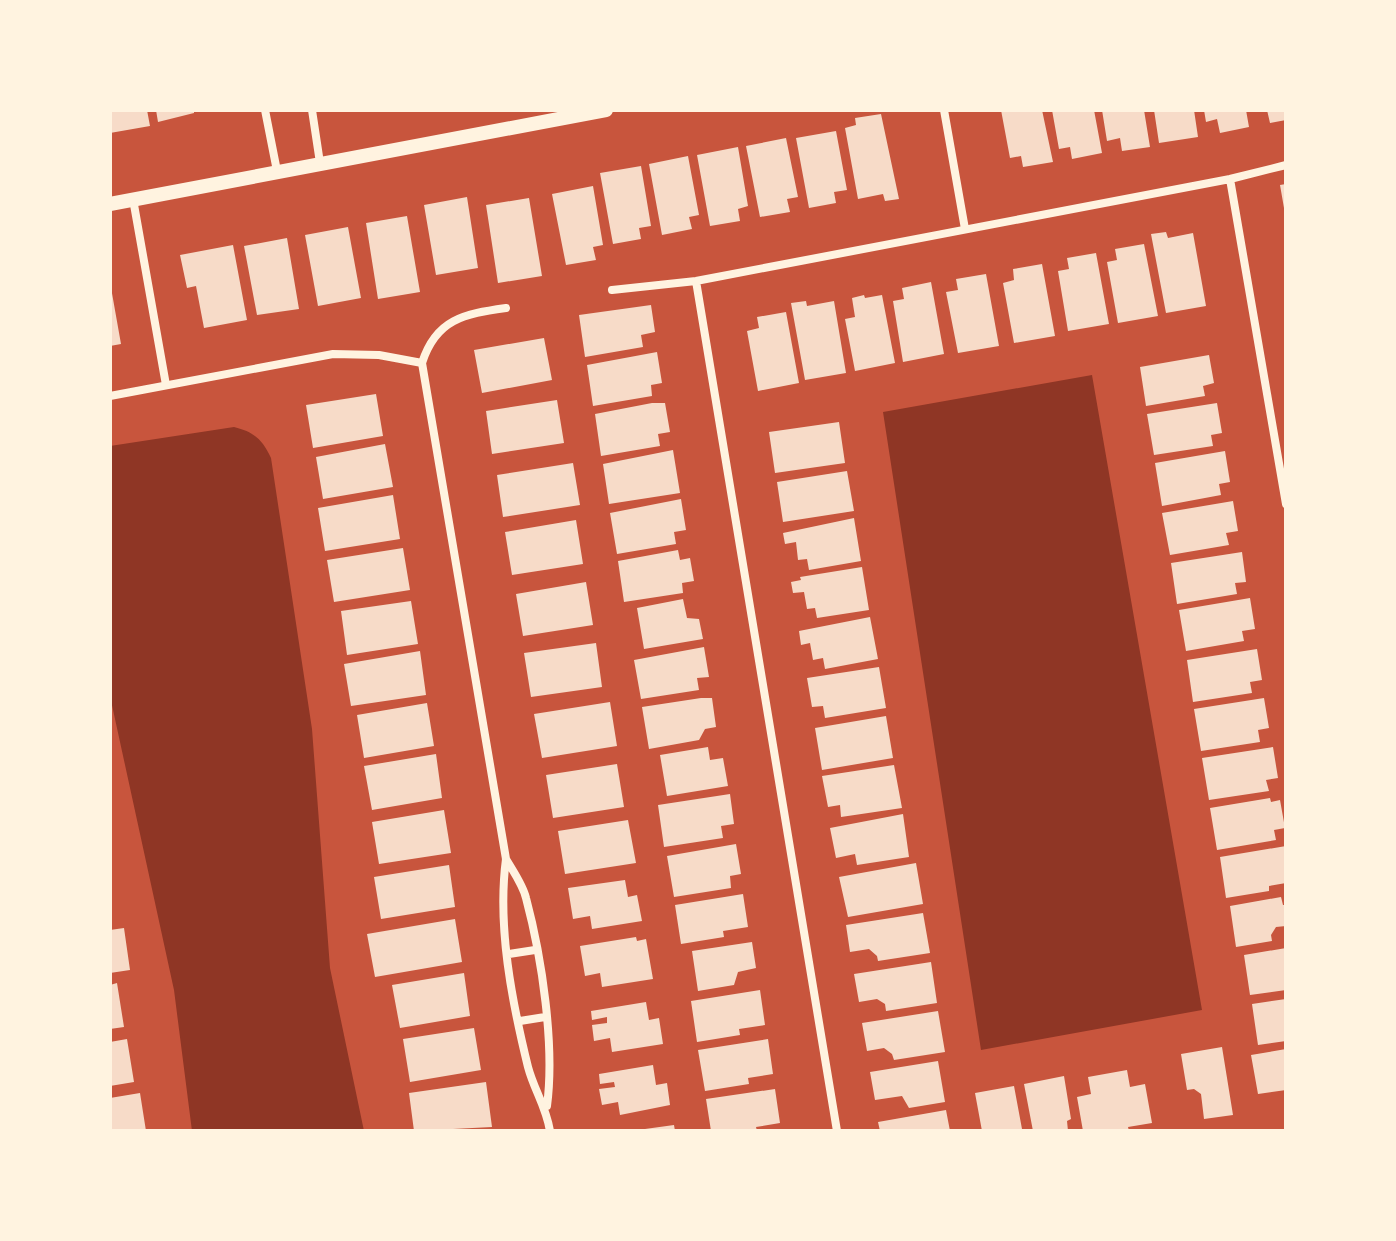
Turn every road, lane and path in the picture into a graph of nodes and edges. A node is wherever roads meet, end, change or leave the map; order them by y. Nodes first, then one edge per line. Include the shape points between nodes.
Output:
1 (265, 110) edge
2 (312, 110) edge
3 (606, 110) edge
4 (944, 110) edge
5 (320, 163) junction
6 (1286, 165) edge
7 (277, 171) junction
8 (1230, 179) junction
9 (133, 199) junction
10 (110, 204) edge
11 (965, 229) junction
12 (696, 281) junction
13 (612, 290) dead end
14 (506, 308) dead end
15 (422, 363) junction
16 (166, 385) junction
17 (110, 396) edge
18 (1286, 504) edge
19 (506, 859) junction
20 (535, 950) junction
21 (509, 954) junction
22 (545, 1017) junction
23 (520, 1021) junction
24 (546, 1107) junction
25 (550, 1131) edge
26 (837, 1131) edge

1 - 7 street
2 - 5 street
3 - 5 street
4 - 11 street
5 - 7 street
6 - 8 street
7 - 9 street
8 - 11 street
8 - 18 street
9 - 10 street
9 - 16 street
11 - 12 street
12 - 13 street
12 - 26 street
14 - 15 street via 455,319 428,345
15 - 16 street via 333,354
15 - 19 street
16 - 17 street
19 - 20 street via 526,895
19 - 21 street via 501,900
20 - 21 street
20 - 22 street
21 - 23 street
22 - 23 street
22 - 24 street via 552,1066
23 - 24 street via 529,1070
24 - 25 street

